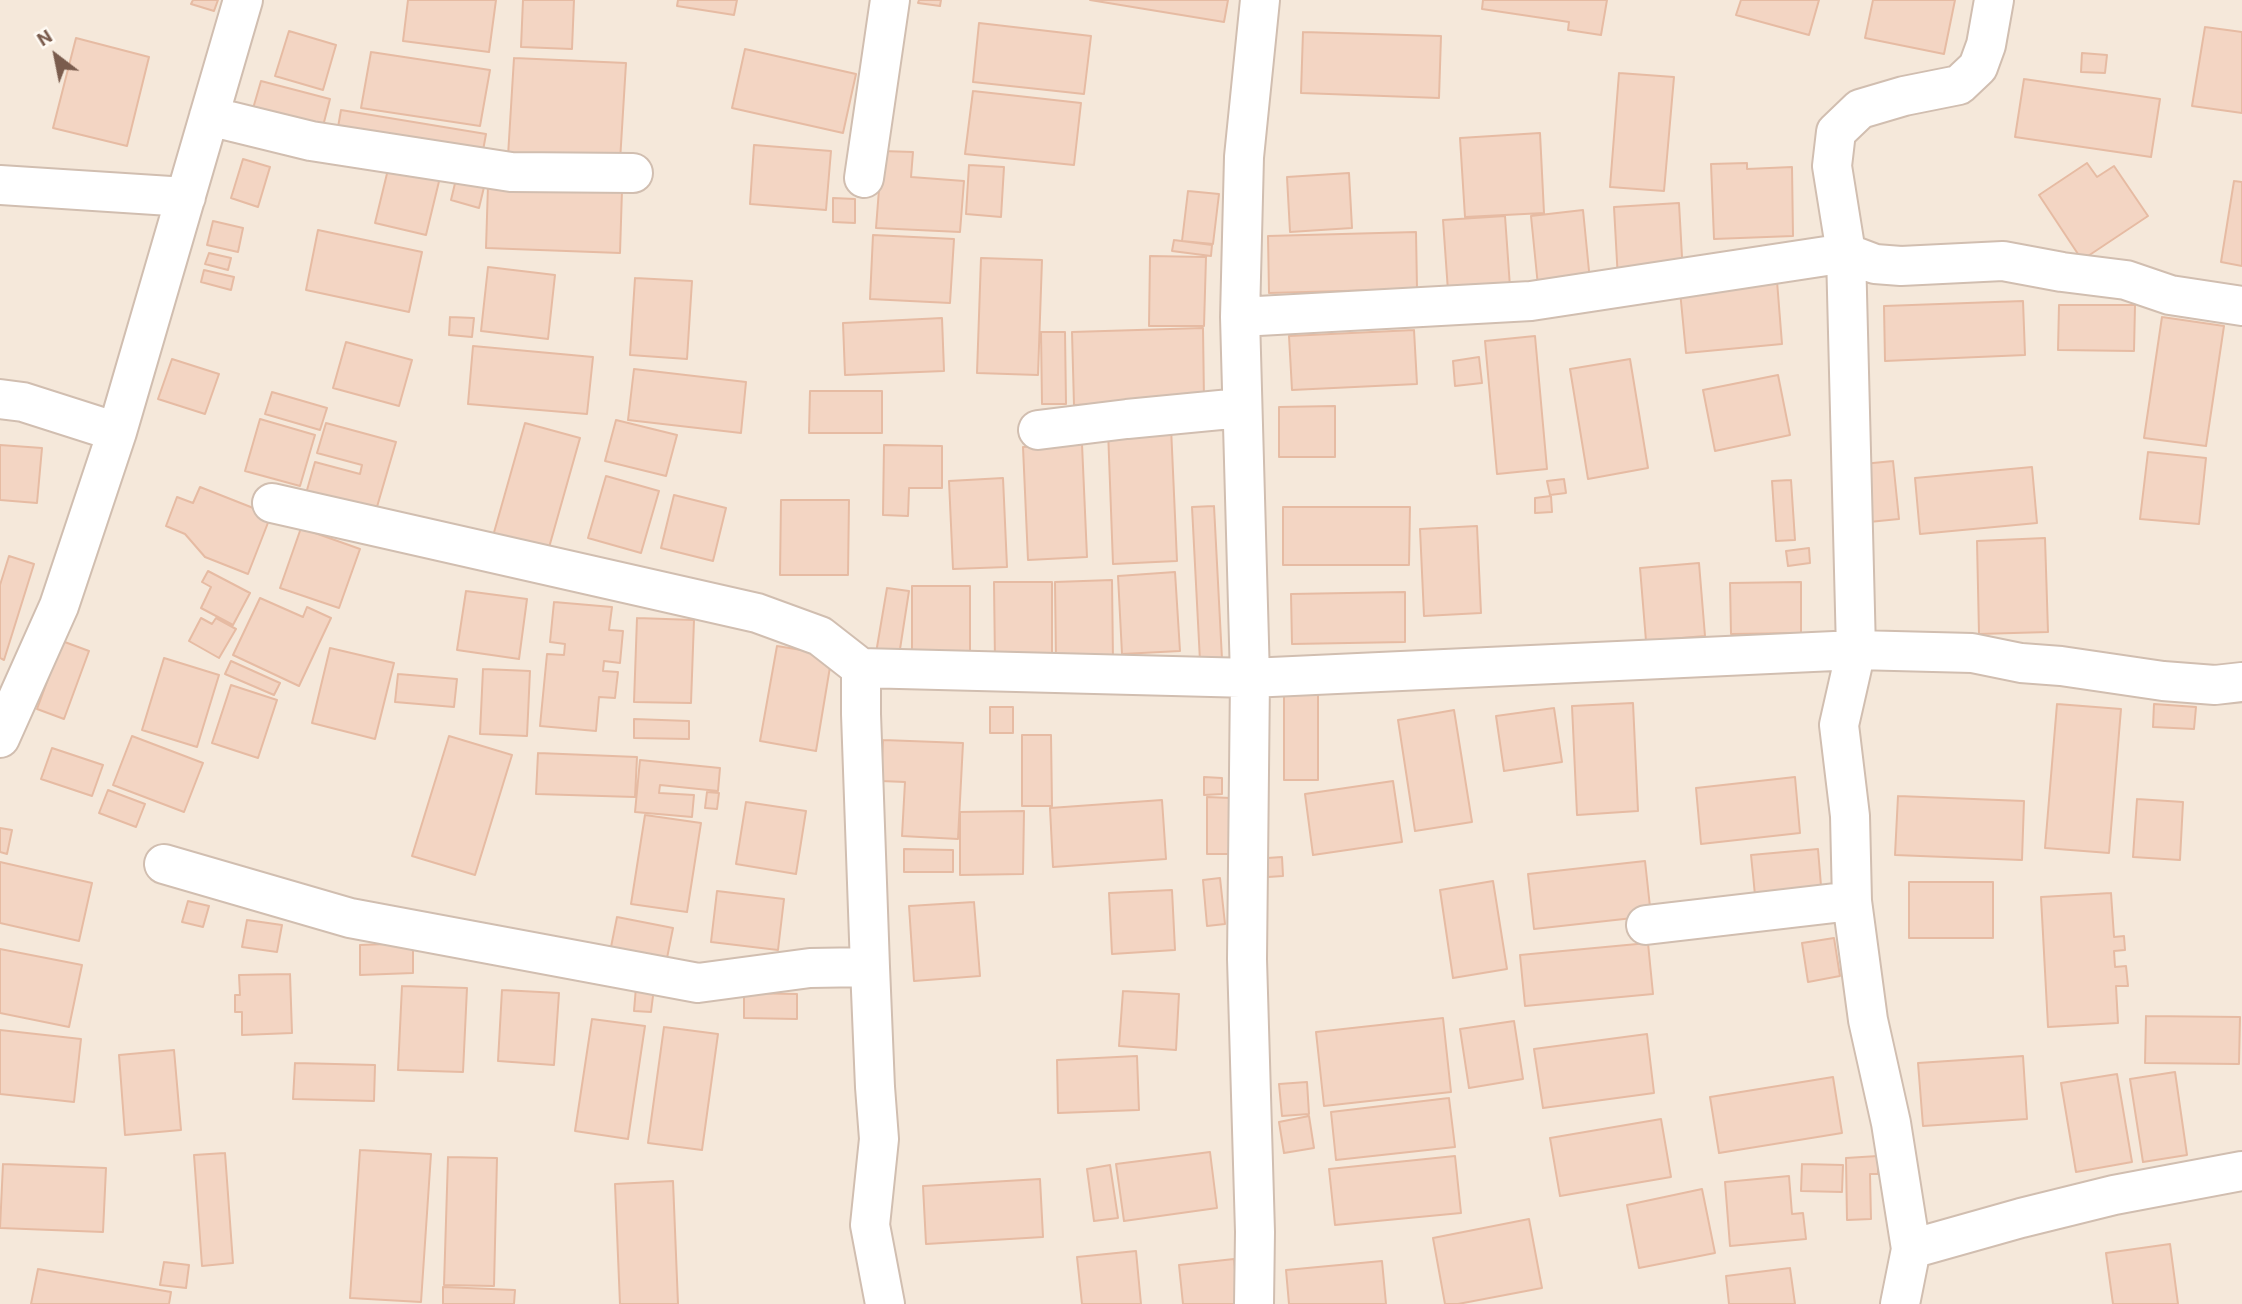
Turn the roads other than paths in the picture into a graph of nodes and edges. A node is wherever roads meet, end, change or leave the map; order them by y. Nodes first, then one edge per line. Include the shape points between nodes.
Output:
1 (243, 0) edge
2 (890, 0) edge
3 (1260, 0) edge
4 (1994, 0) edge
5 (209, 116) junction
6 (633, 173) dead end
7 (864, 178) dead end
8 (0, 185) edge
9 (186, 197) junction
10 (1846, 253) junction
11 (2242, 306) edge
12 (1240, 317) junction
13 (0, 400) edge
14 (1241, 408) junction
15 (1038, 430) dead end
16 (117, 432) junction
17 (272, 503) dead end
18 (1856, 650) junction
19 (862, 668) junction
20 (1250, 678) junction
21 (2242, 682) edge
22 (0, 738) edge
23 (164, 863) dead end
24 (1852, 901) junction
25 (1646, 925) dead end
26 (870, 967) junction
27 (2242, 1171) edge
28 (1911, 1249) junction
29 (885, 1304) edge
30 (1254, 1304) edge
31 (1900, 1304) edge

1 - 5 street
2 - 7 street
3 - 12 street via 1244,157
4 - 10 street via 1978,67 1959,85 1860,109 1836,132 1832,166
5 - 6 street via 311,141 488,169
5 - 9 street
8 - 9 street
9 - 16 street
10 - 11 street via 1875,264 1901,266 2003,261 2126,280 2170,295
10 - 12 street via 1531,301
10 - 18 street
12 - 14 street
13 - 16 street via 23,402
14 - 15 street
14 - 20 street
16 - 22 street via 59,606
17 - 19 street via 757,614 820,636
18 - 20 street
18 - 21 street via 1972,653 2163,681
18 - 24 street via 1839,725 1850,816
19 - 20 street
19 - 26 street
20 - 30 street via 1247,959
23 - 26 street via 350,918 698,983 810,968
24 - 25 street
24 - 28 street via 1868,1020 1891,1123
26 - 29 street via 879,1139 870,1225
27 - 28 street via 2114,1195
28 - 31 street

